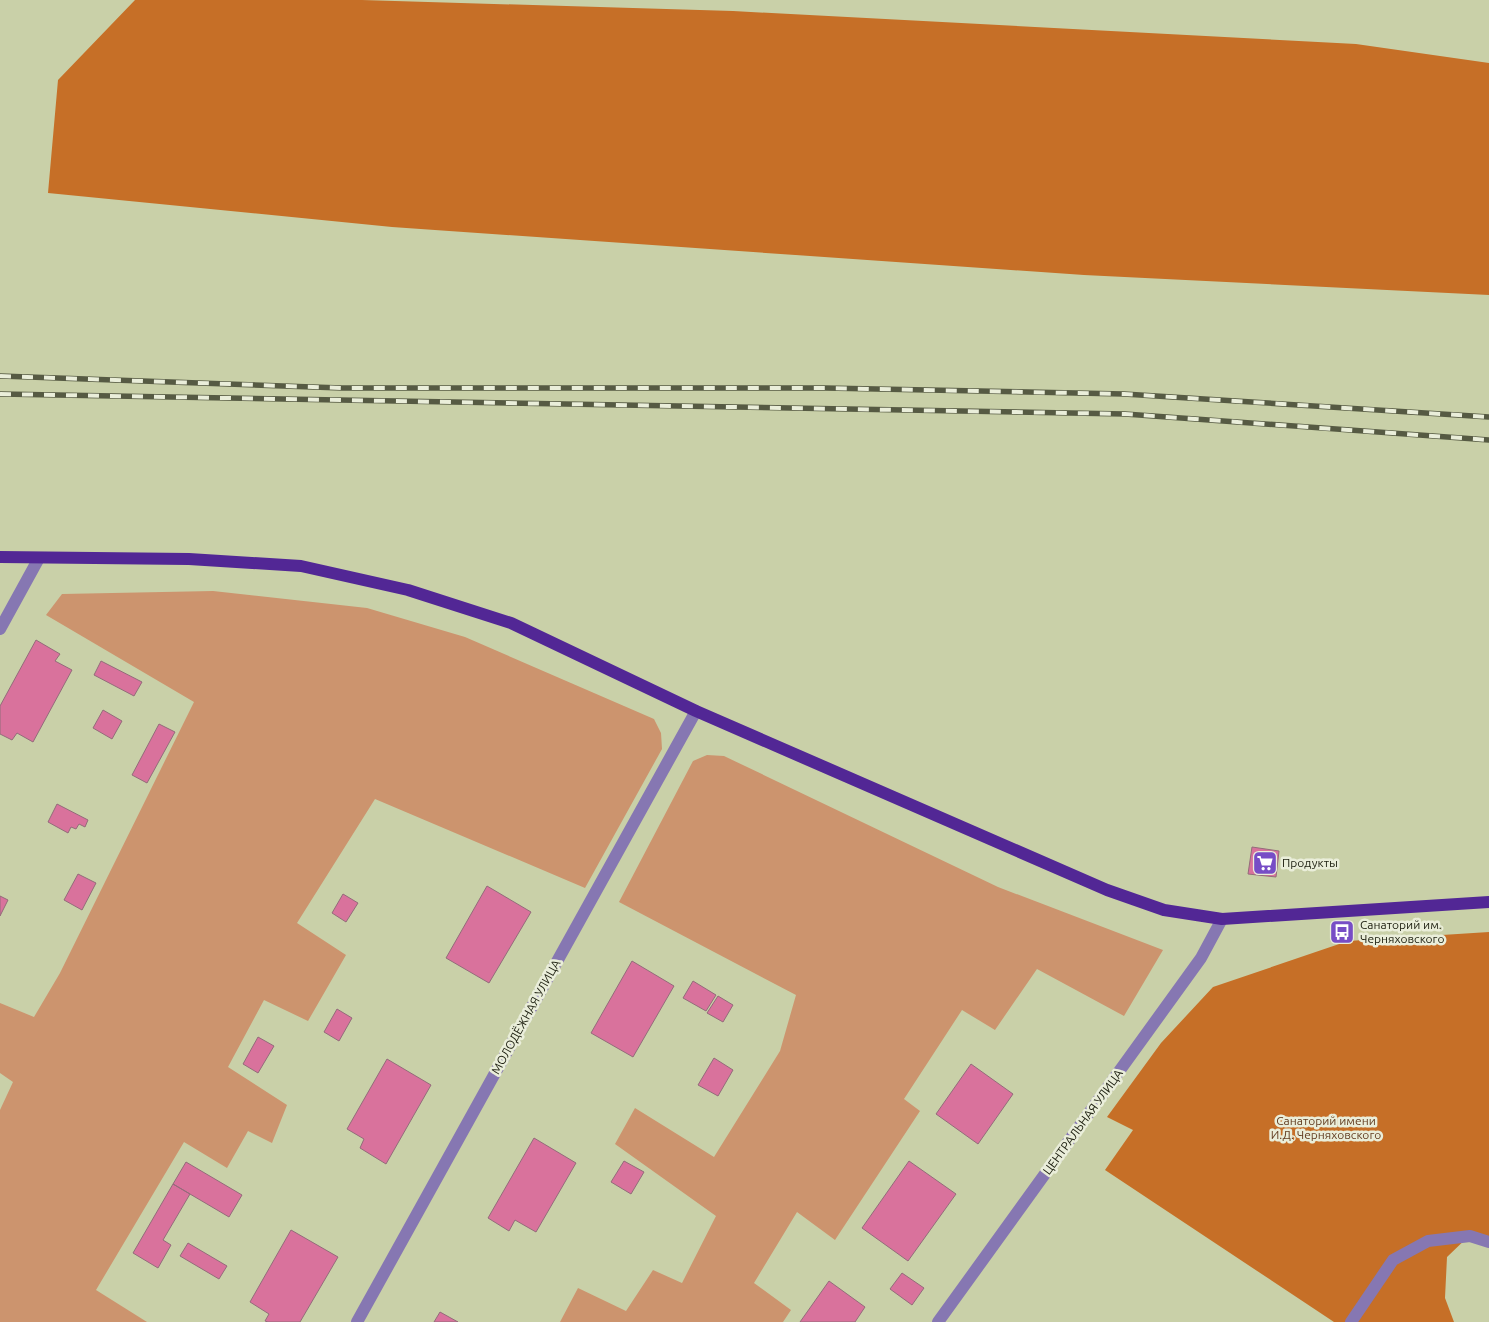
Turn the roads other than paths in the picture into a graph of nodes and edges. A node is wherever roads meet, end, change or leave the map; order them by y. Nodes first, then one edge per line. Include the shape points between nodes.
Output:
1 (0, 557) edge
2 (39, 558) junction
3 (0, 629) edge
4 (696, 711) junction
5 (1489, 902) edge
6 (1222, 918) junction
7 (1489, 1242) edge
8 (357, 1322) edge
9 (938, 1322) edge
10 (1351, 1322) edge

1 - 2 main road
2 - 3 street
2 - 4 main road via 189,559 302,566 408,590 511,623
4 - 6 main road via 1107,890 1164,910
4 - 8 street, МОЛОДЁЖНАЯ УЛИЦА
5 - 6 main road
6 - 9 street, ЦЕНТРАЛЬНАЯ УЛИЦА via 1201,958
7 - 10 street via 1470,1236 1428,1241 1393,1260

